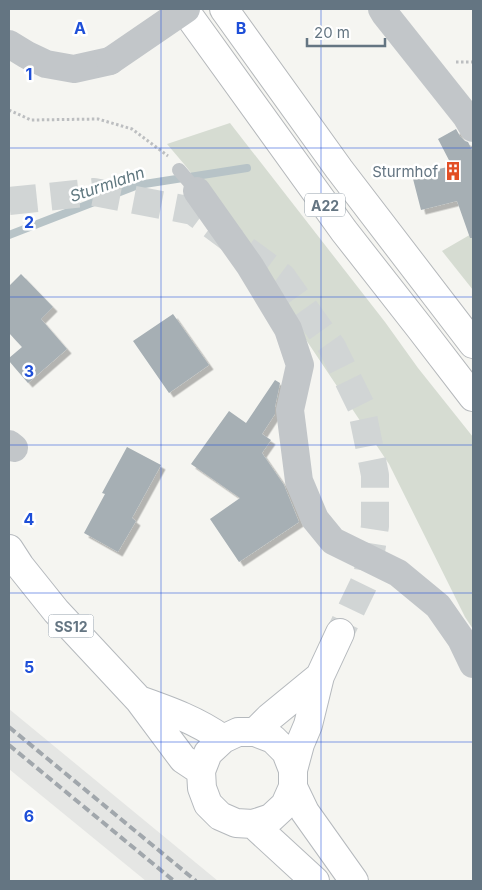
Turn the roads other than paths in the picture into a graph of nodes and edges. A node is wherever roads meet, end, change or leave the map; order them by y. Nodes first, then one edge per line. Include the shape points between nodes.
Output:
1 (185, 9) edge
2 (224, 9) edge
3 (382, 9) edge
4 (9, 44) edge
5 (473, 128) edge
6 (180, 170) road end
7 (195, 188) joint
8 (473, 344) edge
9 (473, 397) edge
10 (9, 549) edge
11 (340, 633) tunnel mouth
12 (473, 664) edge
13 (320, 676) junction
14 (139, 700) junction
15 (255, 732) junction
16 (222, 739) junction
17 (201, 771) junction
18 (293, 779) junction
19 (252, 824) junction
20 (314, 881) edge
21 (354, 881) edge

1 - 4 street, bridge via 110,61 74,69 46,64
1 - 9 main road, A22 via 344,231
2 - 8 main road, A22 via 339,169
3 - 5 street
6 - 7 lane
7 - 12 street via 250,266 288,329 300,365 290,410 299,481 315,519 333,541 398,573 438,606 461,639
10 - 14 main road, SS12 via 56,610
11 - 13 main road
13 - 15 main road
13 - 18 main road
14 - 16 main road, SS12 via 192,720
14 - 17 main road, SS12 via 183,759
15 - 16 main road via 238,732
15 - 18 main road via 273,739 286,752
16 - 17 main road via 208,753
17 - 19 main road via 202,788 208,804 220,816 236,823
18 - 19 main road via 285,805 271,818
18 - 21 main road via 305,812
19 - 20 main road

